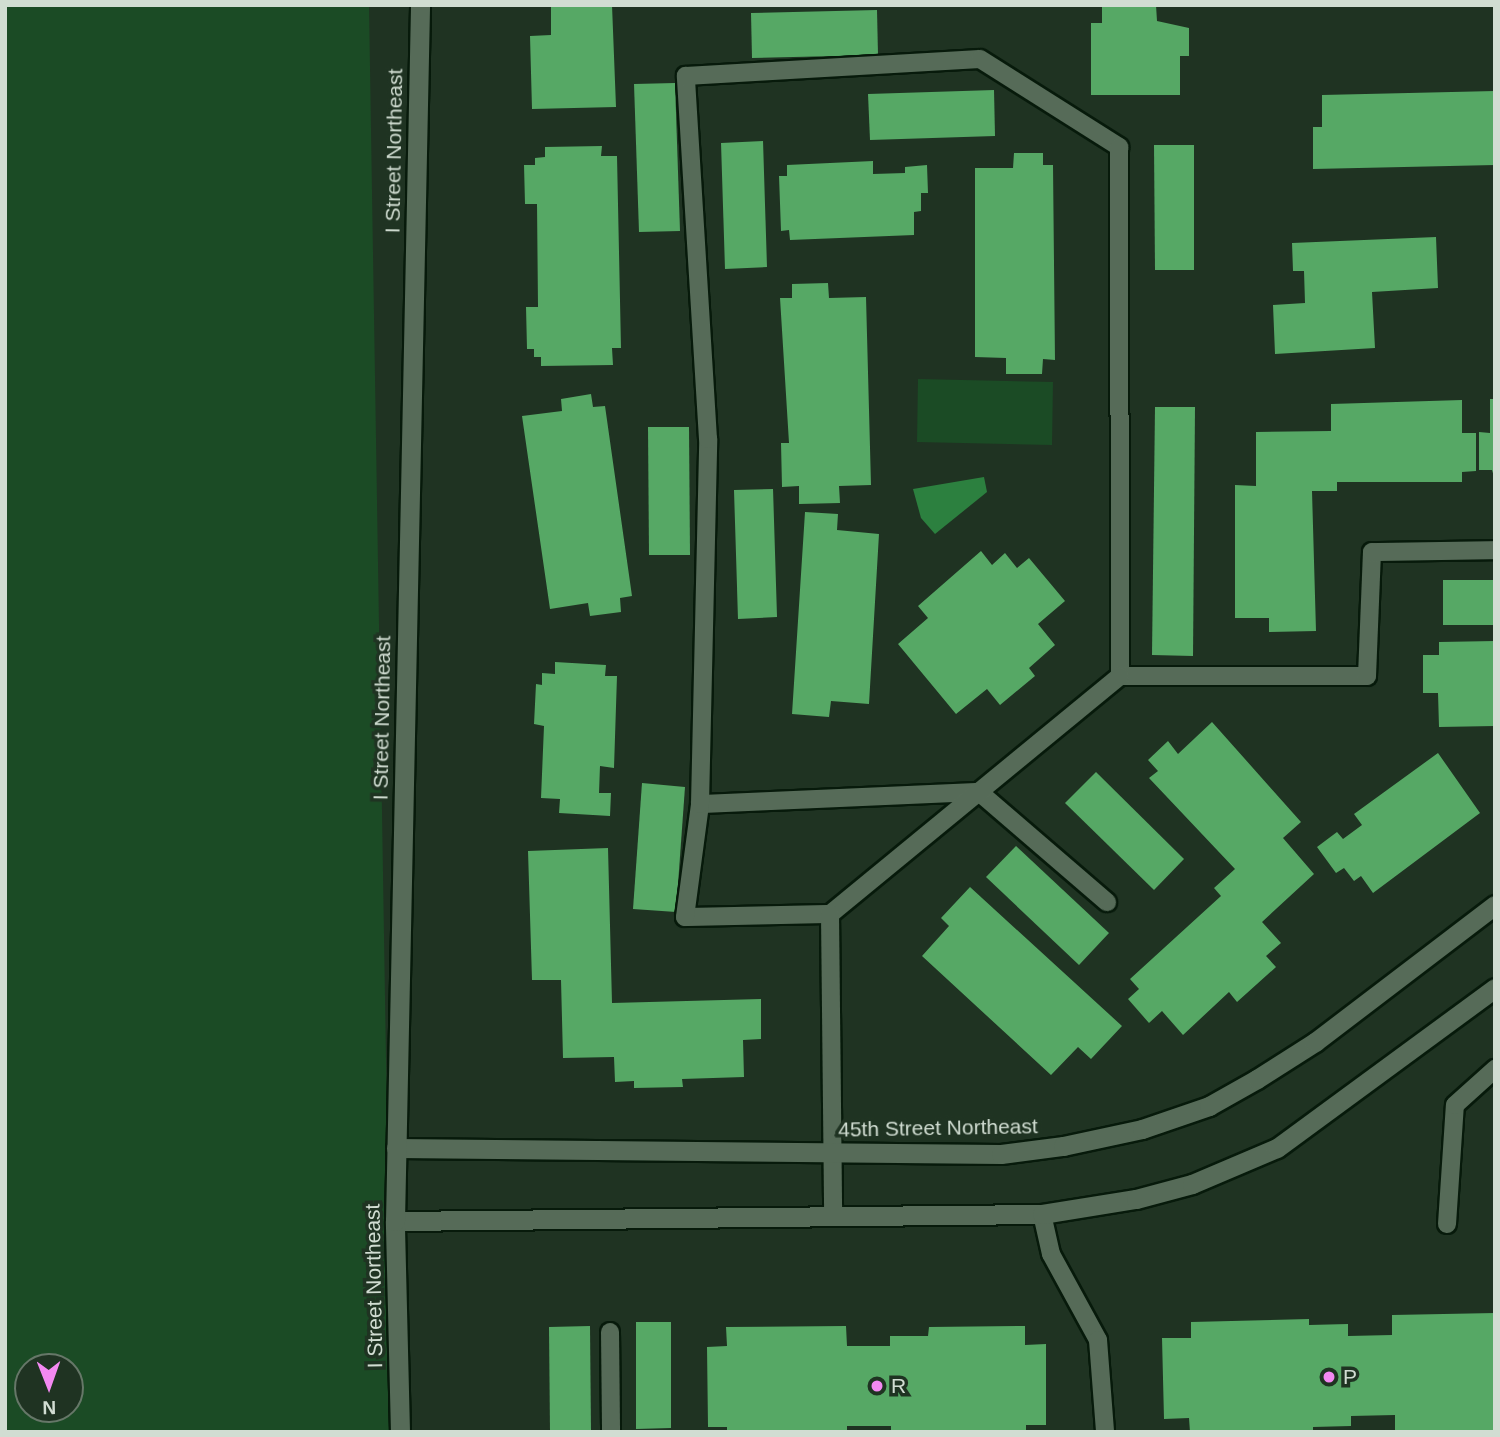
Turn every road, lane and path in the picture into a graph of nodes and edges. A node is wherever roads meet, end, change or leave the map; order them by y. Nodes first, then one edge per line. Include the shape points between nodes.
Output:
1 (420, 5) edge
2 (1495, 550) edge
3 (1120, 676) junction
4 (979, 792) junction
5 (700, 804) junction
6 (1107, 902) dead end
7 (1495, 905) edge
8 (830, 914) junction
9 (1495, 988) edge
10 (1495, 1069) edge
11 (396, 1148) junction
12 (834, 1154) junction
13 (1042, 1214) junction
14 (833, 1217) junction
15 (395, 1221) junction
16 (1447, 1224) dead end
17 (610, 1332) dead end
18 (400, 1432) edge
19 (611, 1432) edge
20 (1105, 1432) edge

1 - 11 street, I Street Northeast
2 - 3 lane via 1372,552 1367,677
3 - 4 lane
3 - 5 lane via 1118,147 980,59 686,76 708,439
4 - 5 lane
4 - 6 lane
4 - 8 lane
5 - 8 lane via 685,917
7 - 12 street, 45th Street Northeast via 1315,1042 1209,1106 1142,1129 1001,1154
8 - 12 lane
9 - 13 street via 1277,1148 1192,1184
10 - 16 lane via 1455,1105
11 - 12 street, 45th Street Northeast
11 - 15 street, I Street Northeast
12 - 14 lane
13 - 14 street
13 - 20 lane via 1051,1254 1098,1340
14 - 15 street
15 - 18 street, I Street Northeast
17 - 19 lane

